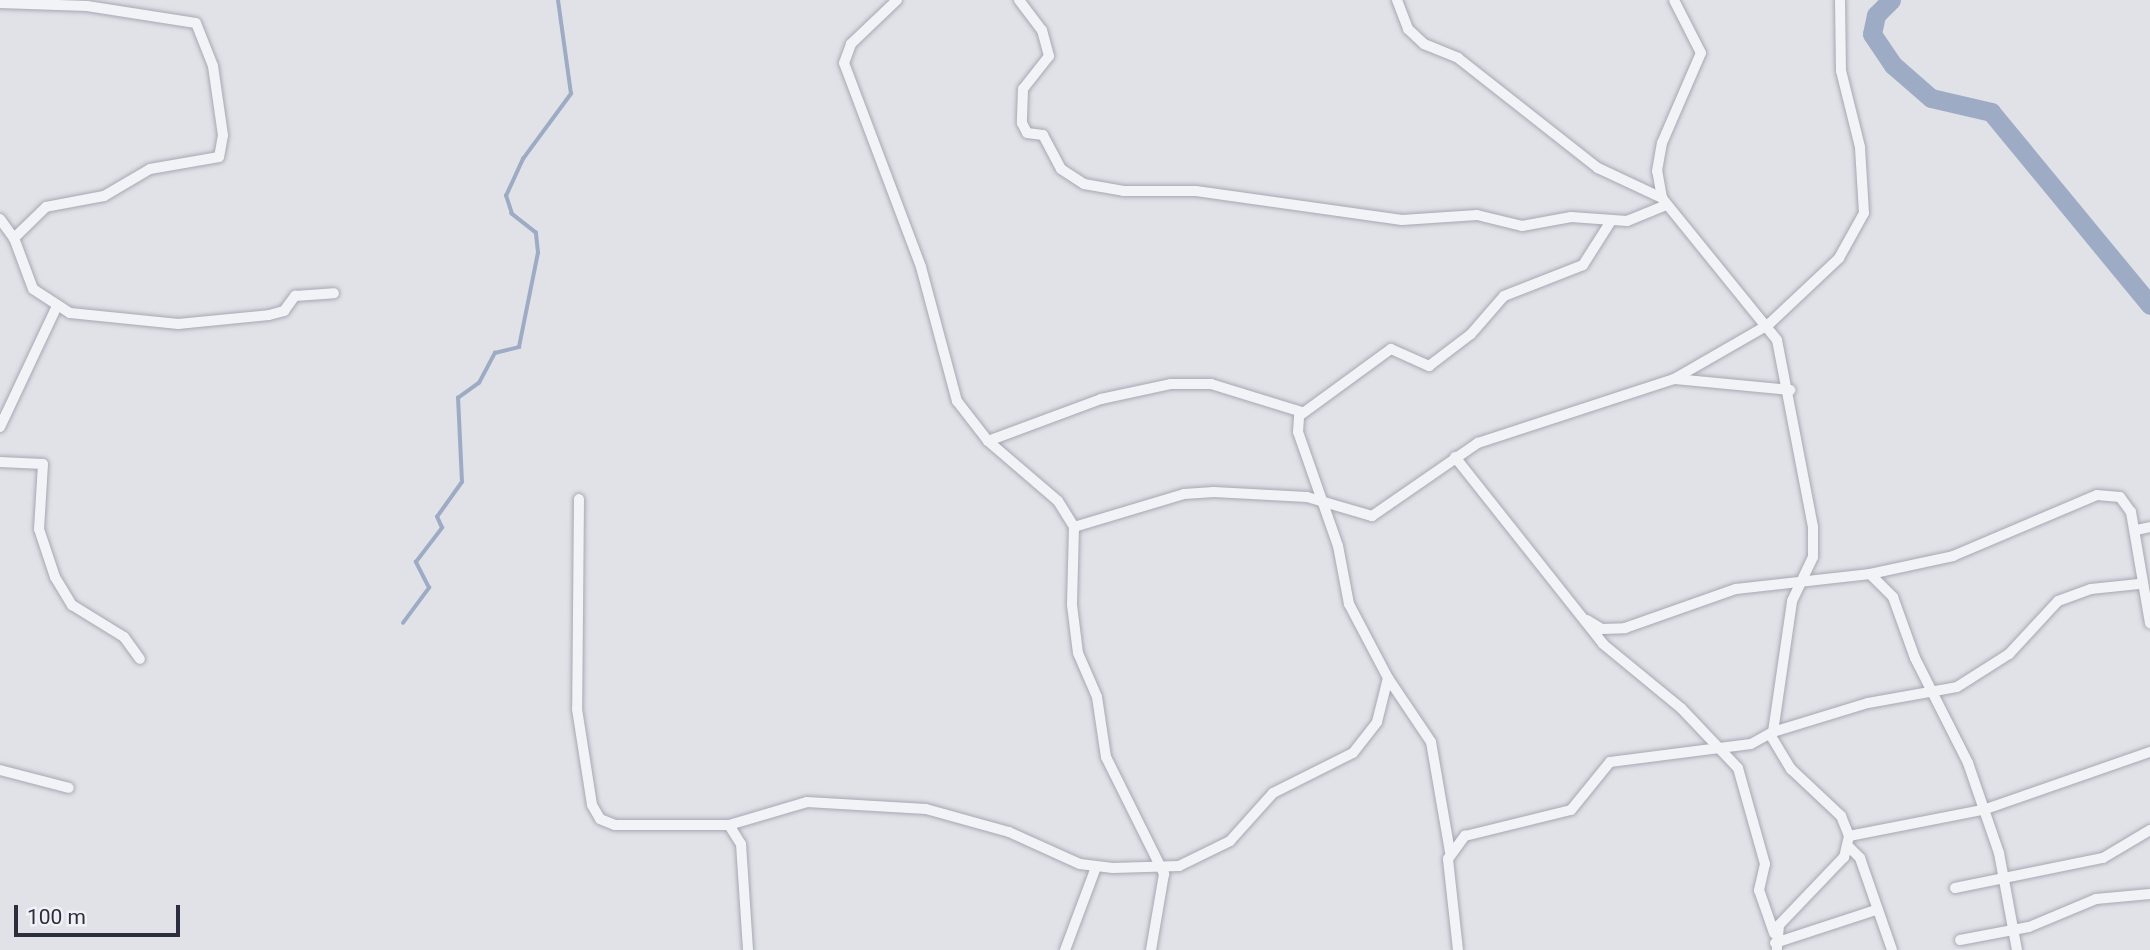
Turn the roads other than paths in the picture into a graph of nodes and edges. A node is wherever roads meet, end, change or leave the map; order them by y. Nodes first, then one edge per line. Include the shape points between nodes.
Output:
1 (897, 0) edge
2 (1019, 0) edge
3 (1397, 0) edge
4 (1674, 0) edge
5 (1840, 0) edge
6 (0, 3) edge
7 (1664, 201) junction
8 (0, 219) edge
9 (1611, 221) junction
10 (14, 238) junction
11 (334, 293) dead end
12 (56, 309) junction
13 (1768, 325) junction
14 (1674, 379) junction
15 (1790, 390) junction
16 (1302, 412) junction
17 (0, 427) edge
18 (988, 441) junction
19 (1455, 457) junction
20 (0, 462) edge
21 (579, 499) dead end
22 (1321, 500) junction
23 (1074, 527) junction
24 (2150, 527) edge
25 (2136, 530) junction
26 (1870, 574) junction
27 (1804, 580) junction
28 (2139, 584) junction
29 (1587, 620) junction
30 (2150, 623) edge
31 (140, 659) dead end
32 (1388, 678) junction
33 (1934, 694) junction
34 (1772, 734) junction
35 (1719, 748) junction
36 (2150, 752) edge
37 (0, 769) edge
38 (69, 788) dead end
39 (1986, 809) junction
40 (729, 825) junction
41 (2150, 830) edge
42 (1849, 836) junction
43 (1849, 847) junction
44 (1450, 852) junction
45 (1096, 867) junction
46 (1163, 869) junction
47 (2004, 880) junction
48 (1955, 888) dead end
49 (2150, 894) edge
50 (1877, 910) junction
51 (2010, 932) junction
52 (1960, 940) dead end
53 (1775, 942) edge
54 (748, 950) edge
55 (1065, 950) edge
56 (1151, 950) edge
57 (1458, 950) edge
58 (1892, 950) edge
59 (2017, 950) edge

1 - 18 street via 856,38 844,63 921,267 948,381
2 - 9 street via 1042,30 1049,56 1023,89 1022,123 1027,133 1043,135 1061,169 1084,184 1123,191 1196,191 1402,220 1465,214 1522,226 1571,217
3 - 7 street via 1408,29 1424,44 1458,58 1598,169
4 - 7 street via 1701,53 1662,143 1657,171
5 - 13 street via 1841,71 1860,147 1864,213 1839,258
6 - 10 street via 87,6 196,23 213,66 223,135 219,157 150,169 104,196 47,207
7 - 9 street via 1641,219
7 - 13 street
8 - 10 street
9 - 16 street via 1583,265 1504,296 1471,334 1429,366 1391,349
10 - 12 street via 26,280
11 - 12 street via 295,296 284,312 178,324
12 - 17 street
13 - 14 street
13 - 15 street
14 - 15 street
14 - 19 street via 1506,431
15 - 27 street via 1815,544
16 - 18 street via 1211,384 1171,384 1101,399
16 - 22 street via 1298,432
18 - 23 street via 1058,501
19 - 22 street via 1372,516
19 - 29 street
20 - 31 street via 43,464 39,529 55,577 72,605 130,642
21 - 40 street via 577,709 592,805 600,819 615,825
22 - 23 street via 1184,494
22 - 32 street via 1349,604
23 - 46 street via 1072,606 1079,653 1094,685 1107,757
24 - 25 street
25 - 26 street via 2120,497 2097,495 1953,556
25 - 28 street
26 - 27 street
26 - 33 street via 1893,597
27 - 29 street via 1736,589 1625,628 1602,629
27 - 34 street via 1792,601
28 - 30 street
28 - 33 street via 2091,589 2058,601 2009,654 1973,679
29 - 35 street via 1634,675 1681,708
32 - 44 street via 1431,742
32 - 46 street via 1377,722 1353,753 1281,787 1230,841
33 - 34 street via 1868,703
33 - 39 street
34 - 35 street
34 - 42 street via 1791,769 1841,816
35 - 44 street via 1610,762 1571,810 1465,836
35 - 53 street via 1742,777 1765,864 1759,890
36 - 39 street
37 - 38 street
39 - 42 street
39 - 47 street
40 - 45 street via 807,802 926,809
40 - 54 street via 741,844
41 - 47 street via 2103,858
42 - 43 street
43 - 50 street via 1860,858
43 - 53 street
44 - 57 street
45 - 46 street
45 - 55 street
46 - 56 street
47 - 48 street
47 - 51 street
49 - 51 street via 2096,899
50 - 53 street
50 - 58 street
51 - 52 street
51 - 59 street

